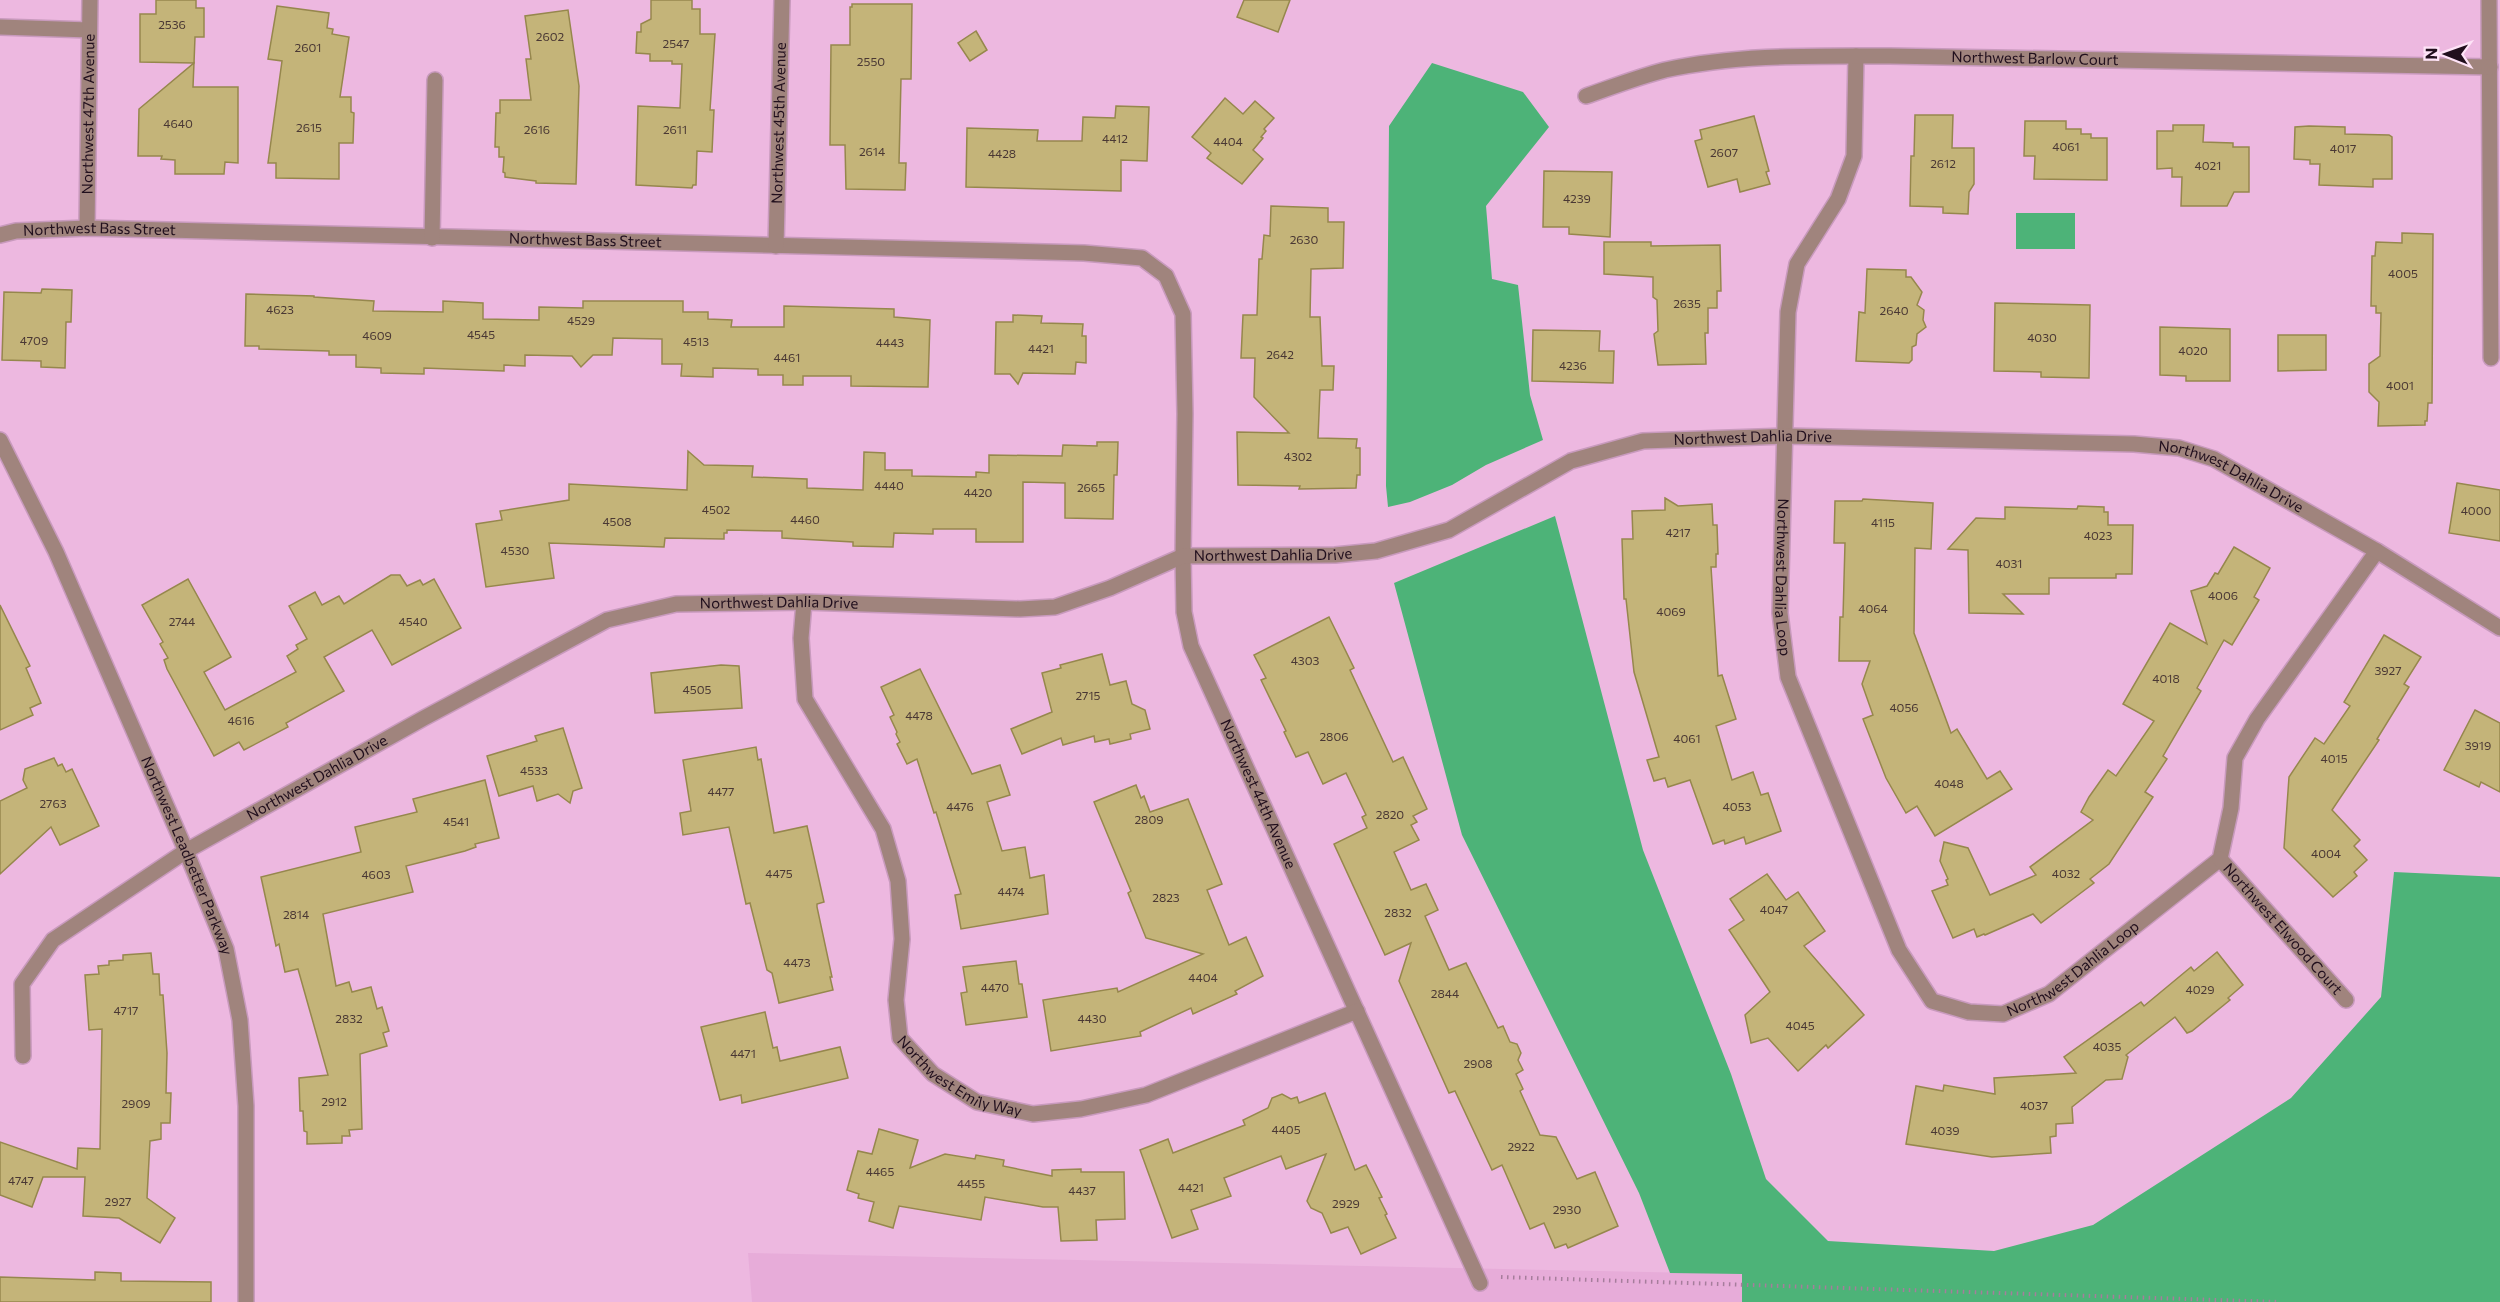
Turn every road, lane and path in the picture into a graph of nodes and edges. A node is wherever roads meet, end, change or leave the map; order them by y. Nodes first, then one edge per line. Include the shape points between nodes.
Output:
1 (90, 0) edge
2 (782, 0) edge
3 (2489, 0) edge
4 (0, 27) edge
5 (89, 30) junction
6 (1856, 56) junction
7 (2490, 67) junction
8 (435, 80) dead end
9 (1586, 96) dead end
10 (87, 228) junction
11 (0, 235) edge
12 (432, 238) junction
13 (776, 246) junction
14 (1166, 276) joint
15 (2491, 357) dead end
16 (1785, 436) junction
17 (0, 440) edge
18 (2377, 550) junction
19 (1183, 556) junction
20 (804, 602) junction
21 (2500, 628) edge
22 (186, 851) junction
23 (2220, 859) junction
24 (2346, 1000) dead end
25 (1357, 1011) junction
26 (23, 1056) dead end
27 (1480, 1283) joint
28 (246, 1302) edge
29 (2280, 1302) edge

1 - 5 street, Northwest 47th Avenue
2 - 13 street, Northwest 45th Avenue
3 - 7 street
4 - 5 street
5 - 10 street, Northwest 47th Avenue
6 - 7 street, Northwest Barlow Court
6 - 9 street, Northwest Barlow Court via 1728,60 1664,71
6 - 16 street, Northwest Dahlia Loop via 1854,156 1838,199 1795,273 1788,312
7 - 15 street
8 - 12 street
10 - 11 street, Northwest Bass Street
10 - 12 street, Northwest Bass Street
12 - 13 street, Northwest Bass Street
13 - 14 street, Northwest Bass Street via 1084,253 1142,258
14 - 19 street, Northwest 44th Avenue via 1183,314
16 - 18 street, Northwest Dahlia Drive via 2179,448 2214,459
16 - 19 street, Northwest Dahlia Drive via 1643,441 1571,461 1449,530 1376,551
16 - 23 street, Northwest Dahlia Loop via 1780,613 1788,677 1899,950 1932,1000 1968,1012 2003,1014 2049,994
17 - 22 street, Northwest Leadbetter Parkway via 56,552
18 - 21 street, Northwest Dahlia Drive
18 - 23 street via 2257,718 2235,758 2231,808
19 - 20 street, Northwest Dahlia Drive via 1055,607
19 - 25 street, Northwest 44th Avenue via 1184,612 1191,646
20 - 22 street, Northwest Dahlia Drive via 676,604 607,620
20 - 25 street, Northwest Emily Way via 801,638 805,699 883,829 898,881 902,939 896,1000 900,1038 933,1074 977,1102 1033,1114 1082,1109 1146,1095
22 - 26 street, Northwest Dahlia Drive via 53,940 22,984
22 - 28 street, Northwest Leadbetter Parkway via 226,949 240,1020 246,1106
23 - 24 street, Northwest Elwood Court
25 - 27 street, Northwest 44th Avenue
27 - 29 path via 1498,1277

